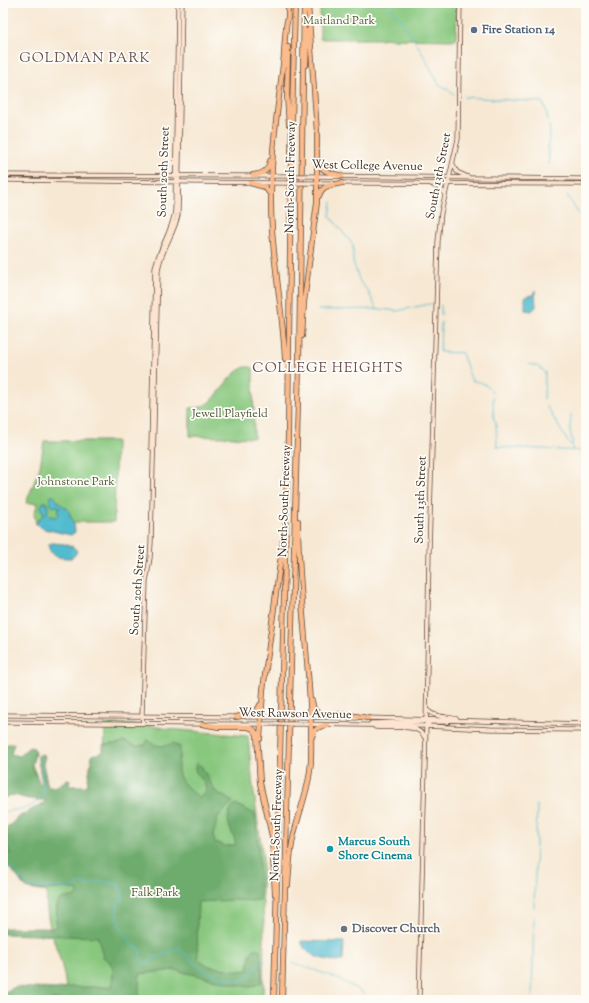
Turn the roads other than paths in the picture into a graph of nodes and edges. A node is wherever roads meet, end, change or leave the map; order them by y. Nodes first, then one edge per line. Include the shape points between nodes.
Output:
1 (178, 3) edge
2 (182, 3) edge
3 (288, 3) edge
4 (295, 3) edge
5 (460, 3) edge
6 (306, 4) edge
7 (288, 17) junction
8 (272, 151) junction
9 (318, 152) junction
10 (291, 160) junction
11 (453, 164) junction
12 (3, 175) edge
13 (253, 175) junction
14 (177, 176) junction
15 (272, 176) junction
16 (317, 176) junction
17 (342, 176) junction
18 (449, 177) junction
19 (467, 177) junction
20 (586, 179) edge
21 (3, 180) edge
22 (177, 182) junction
23 (250, 183) junction
24 (272, 183) junction
25 (317, 183) junction
26 (342, 183) junction
27 (426, 183) junction
28 (448, 183) junction
29 (466, 183) junction
30 (586, 184) edge
31 (445, 194) junction
32 (317, 202) junction
33 (272, 203) junction
34 (299, 364) junction
35 (288, 385) junction
36 (296, 484) junction
37 (287, 508) junction
38 (308, 678) junction
39 (264, 690) junction
40 (426, 710) junction
41 (3, 715) edge
42 (142, 716) junction
43 (236, 717) junction
44 (261, 717) junction
45 (310, 718) junction
46 (368, 718) junction
47 (426, 719) junction
48 (452, 720) junction
49 (464, 720) junction
50 (3, 722) edge
51 (490, 722) junction
52 (143, 723) junction
53 (202, 724) junction
54 (260, 724) junction
55 (586, 724) edge
56 (310, 725) junction
57 (327, 725) junction
58 (361, 725) junction
59 (426, 726) junction
60 (465, 728) junction
61 (490, 728) junction
62 (586, 730) edge
63 (311, 742) junction
64 (426, 743) junction
65 (259, 756) junction
66 (284, 922) junction
67 (276, 932) junction
68 (274, 1000) edge
69 (282, 1000) edge
70 (419, 1000) edge

1 - 14 main road, South 20th Street
2 - 14 main road, South 20th Street
3 - 7 highway
4 - 10 highway, North-South Freeway
5 - 11 main road, South 13th Street via 458,139
6 - 9 highway
6 - 34 highway, North-South Freeway
7 - 8 highway
7 - 10 highway
8 - 13 highway via 266,170
8 - 15 highway
9 - 16 highway
9 - 17 highway via 323,170
10 - 35 highway, North-South Freeway
11 - 18 main road, South 13th Street
11 - 19 main road via 457,172
12 - 14 main road, West College Avenue
13 - 14 main road, West College Avenue
13 - 15 main road, West College Avenue
14 - 22 main road, South 20th Street
15 - 16 main road, West College Avenue, bridge
15 - 24 highway
16 - 17 main road, West College Avenue
16 - 25 highway
17 - 18 main road, West College Avenue
18 - 19 main road, West College Avenue
18 - 28 main road, South 13th Street
19 - 20 main road, West College Avenue
19 - 29 main road
21 - 22 main road, West College Avenue
22 - 23 main road, West College Avenue
22 - 42 main road, South 20th Street via 177,219 162,253 158,271 150,558 146,582
23 - 24 main road, West College Avenue
23 - 33 highway via 267,188
24 - 25 main road, West College Avenue, bridge
24 - 33 highway
25 - 26 main road, West College Avenue
25 - 32 highway
26 - 27 main road, West College Avenue
26 - 32 highway via 324,187
27 - 28 main road, West College Avenue
27 - 31 main road via 441,189
28 - 29 main road, West College Avenue
28 - 31 main road, South 13th Street
29 - 30 main road, West College Avenue
31 - 40 main road, South 13th Street via 438,241
32 - 34 highway
33 - 35 highway via 272,233
34 - 36 highway, North-South Freeway
35 - 37 highway, North-South Freeway
36 - 38 highway
36 - 66 highway, North-South Freeway
37 - 39 highway
37 - 67 highway, North-South Freeway
38 - 45 highway
38 - 46 highway via 312,706 318,713
39 - 43 highway via 256,712
39 - 44 highway
40 - 47 main road, South 13th Street
40 - 49 main road via 441,717
41 - 42 main road, West Rawson Avenue
42 - 43 main road, West Rawson Avenue
42 - 52 main road, South 20th Street
43 - 44 main road, West Rawson Avenue
44 - 45 main road, West Rawson Avenue, bridge
44 - 54 highway
45 - 46 main road, West Rawson Avenue
45 - 56 highway
46 - 47 main road, West Rawson Avenue
47 - 48 main road, West Rawson Avenue
47 - 58 main road via 422,722 380,722
47 - 59 main road, South 13th Street
48 - 49 main road, West Rawson Avenue
48 - 59 main road via 443,723 430,722
49 - 51 main road, West Rawson Avenue
49 - 60 main road
50 - 52 main road, West Rawson Avenue
51 - 55 main road, West Rawson Avenue
51 - 61 main road
52 - 53 main road, West Rawson Avenue
53 - 54 main road, West Rawson Avenue
53 - 65 highway via 252,728 258,736
54 - 56 main road, West Rawson Avenue, bridge
54 - 65 highway
56 - 57 main road, West Rawson Avenue
56 - 63 highway
57 - 58 main road, West Rawson Avenue
57 - 63 highway via 316,729
58 - 59 main road, West Rawson Avenue
58 - 64 main road via 413,728 422,733
59 - 60 main road, West Rawson Avenue
59 - 64 main road, South 13th Street
60 - 61 main road, West Rawson Avenue
61 - 62 main road, West Rawson Avenue
63 - 66 highway via 308,784 291,849
64 - 70 main road, South 13th Street
65 - 67 highway via 260,783 272,836
66 - 69 highway, North-South Freeway
67 - 68 highway, North-South Freeway

